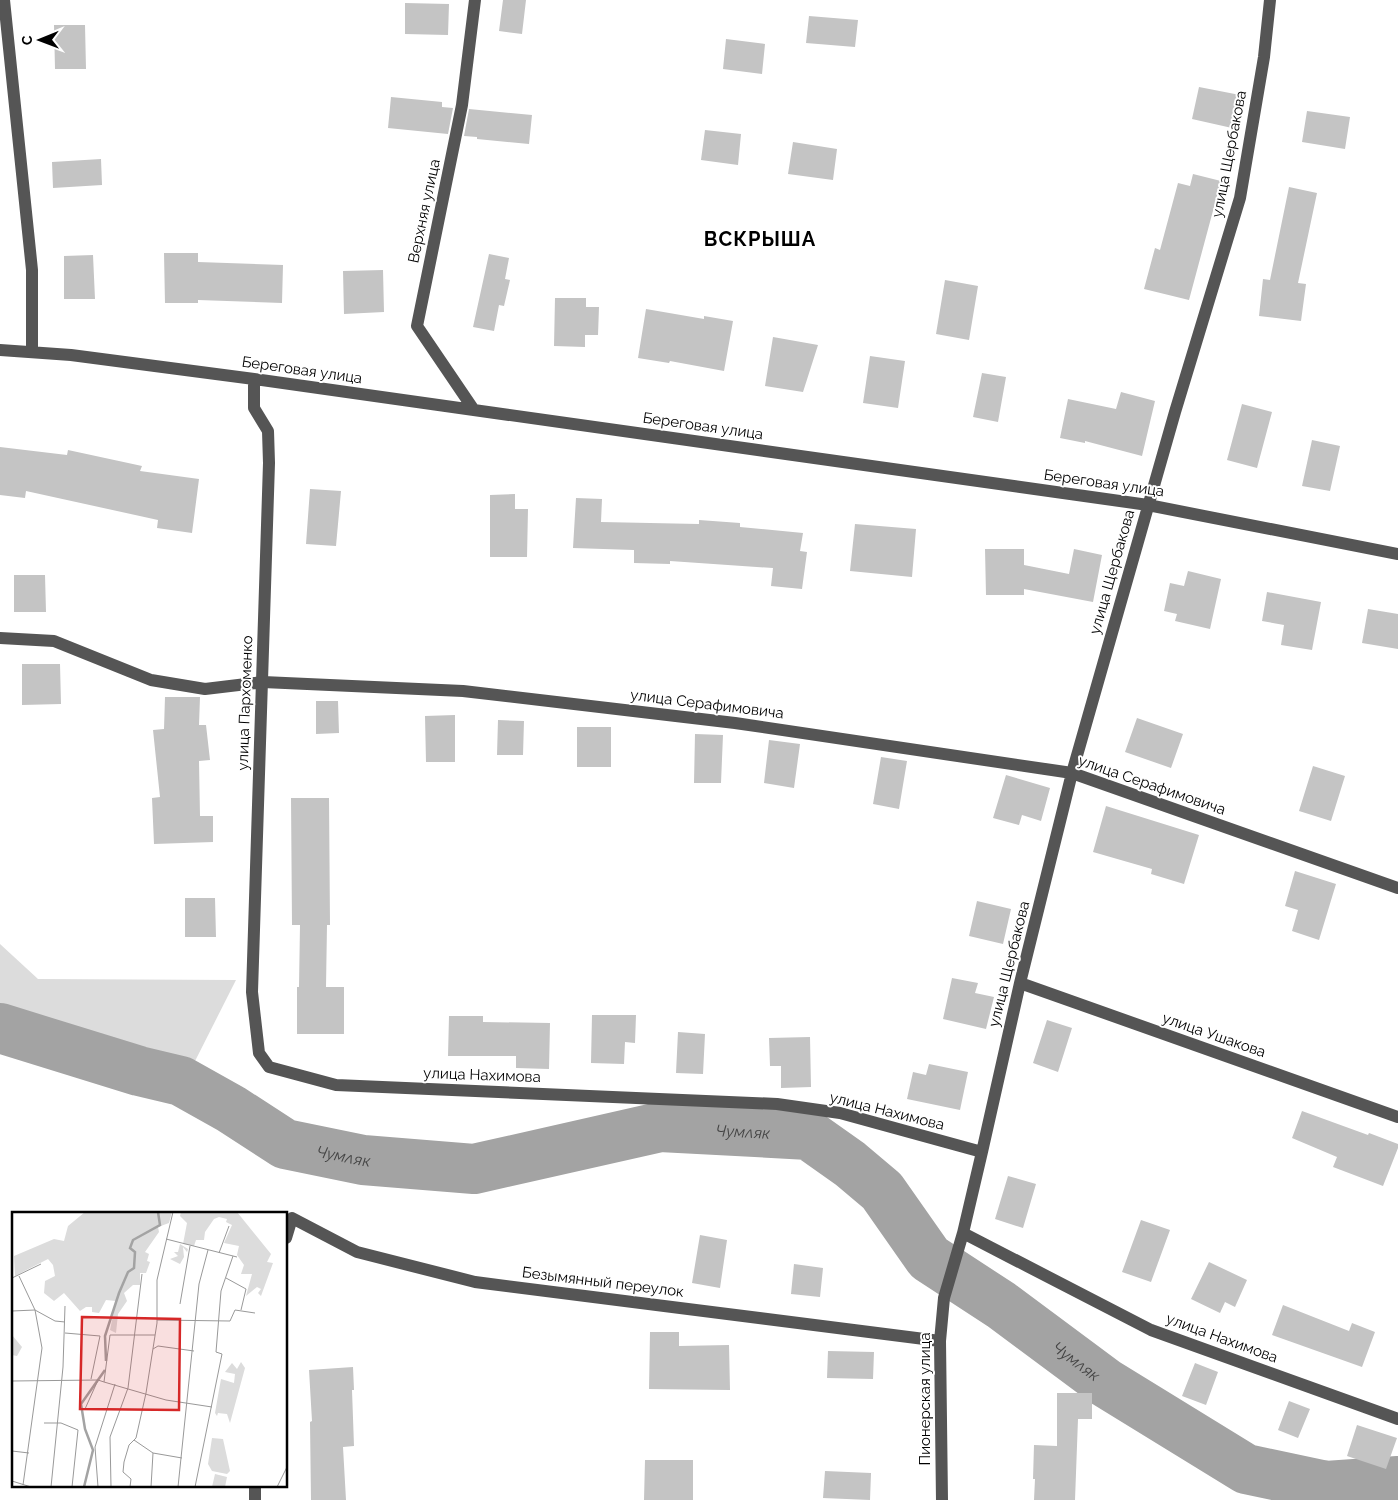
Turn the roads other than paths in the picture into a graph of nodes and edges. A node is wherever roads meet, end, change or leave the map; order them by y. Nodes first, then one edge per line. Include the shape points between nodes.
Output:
1 (4, 0) edge
2 (476, 0) edge
3 (1270, 0) edge
4 (0, 350) edge
5 (32, 352) junction
6 (254, 379) junction
7 (474, 410) junction
8 (1148, 505) junction
9 (1398, 554) edge
10 (0, 638) edge
11 (262, 682) junction
12 (1072, 773) junction
13 (1398, 888) edge
14 (1020, 983) junction
15 (257, 1032) joint
16 (1398, 1117) edge
17 (982, 1152) junction
18 (288, 1231) edge
19 (963, 1233) junction
20 (940, 1341) junction
21 (1398, 1419) edge
22 (942, 1500) edge

1 - 5 street via 32,270
2 - 7 street, Верхняя улица via 462,105 416,326
3 - 8 street, улица Щербакова via 1264,57 1240,198
4 - 5 street, Береговая улица
5 - 6 street, Береговая улица
6 - 7 street, Береговая улица
6 - 11 street, улица Пархоменко via 254,408 268,431 269,463
7 - 8 street, Береговая улица
8 - 9 street, Береговая улица
8 - 12 street, улица Щербакова
10 - 11 street, улица Серафимовича via 54,641 151,680 205,689
11 - 12 street, улица Серафимовича via 463,692 735,723
11 - 15 street, улица Пархоменко via 252,992
12 - 13 street, улица Серафимовича
12 - 14 street, улица Щербакова
14 - 16 street, улица Ушакова
14 - 17 street, улица Щербакова
15 - 17 street, улица Нахимова via 259,1053 269,1067 336,1085 777,1104 840,1113
17 - 19 street
18 - 20 street, Безымянный переулок via 292,1218 358,1252 475,1282
19 - 20 street, Пионерская улица via 944,1298
19 - 21 street, улица Нахимова via 1151,1330
20 - 22 street, Пионерская улица

